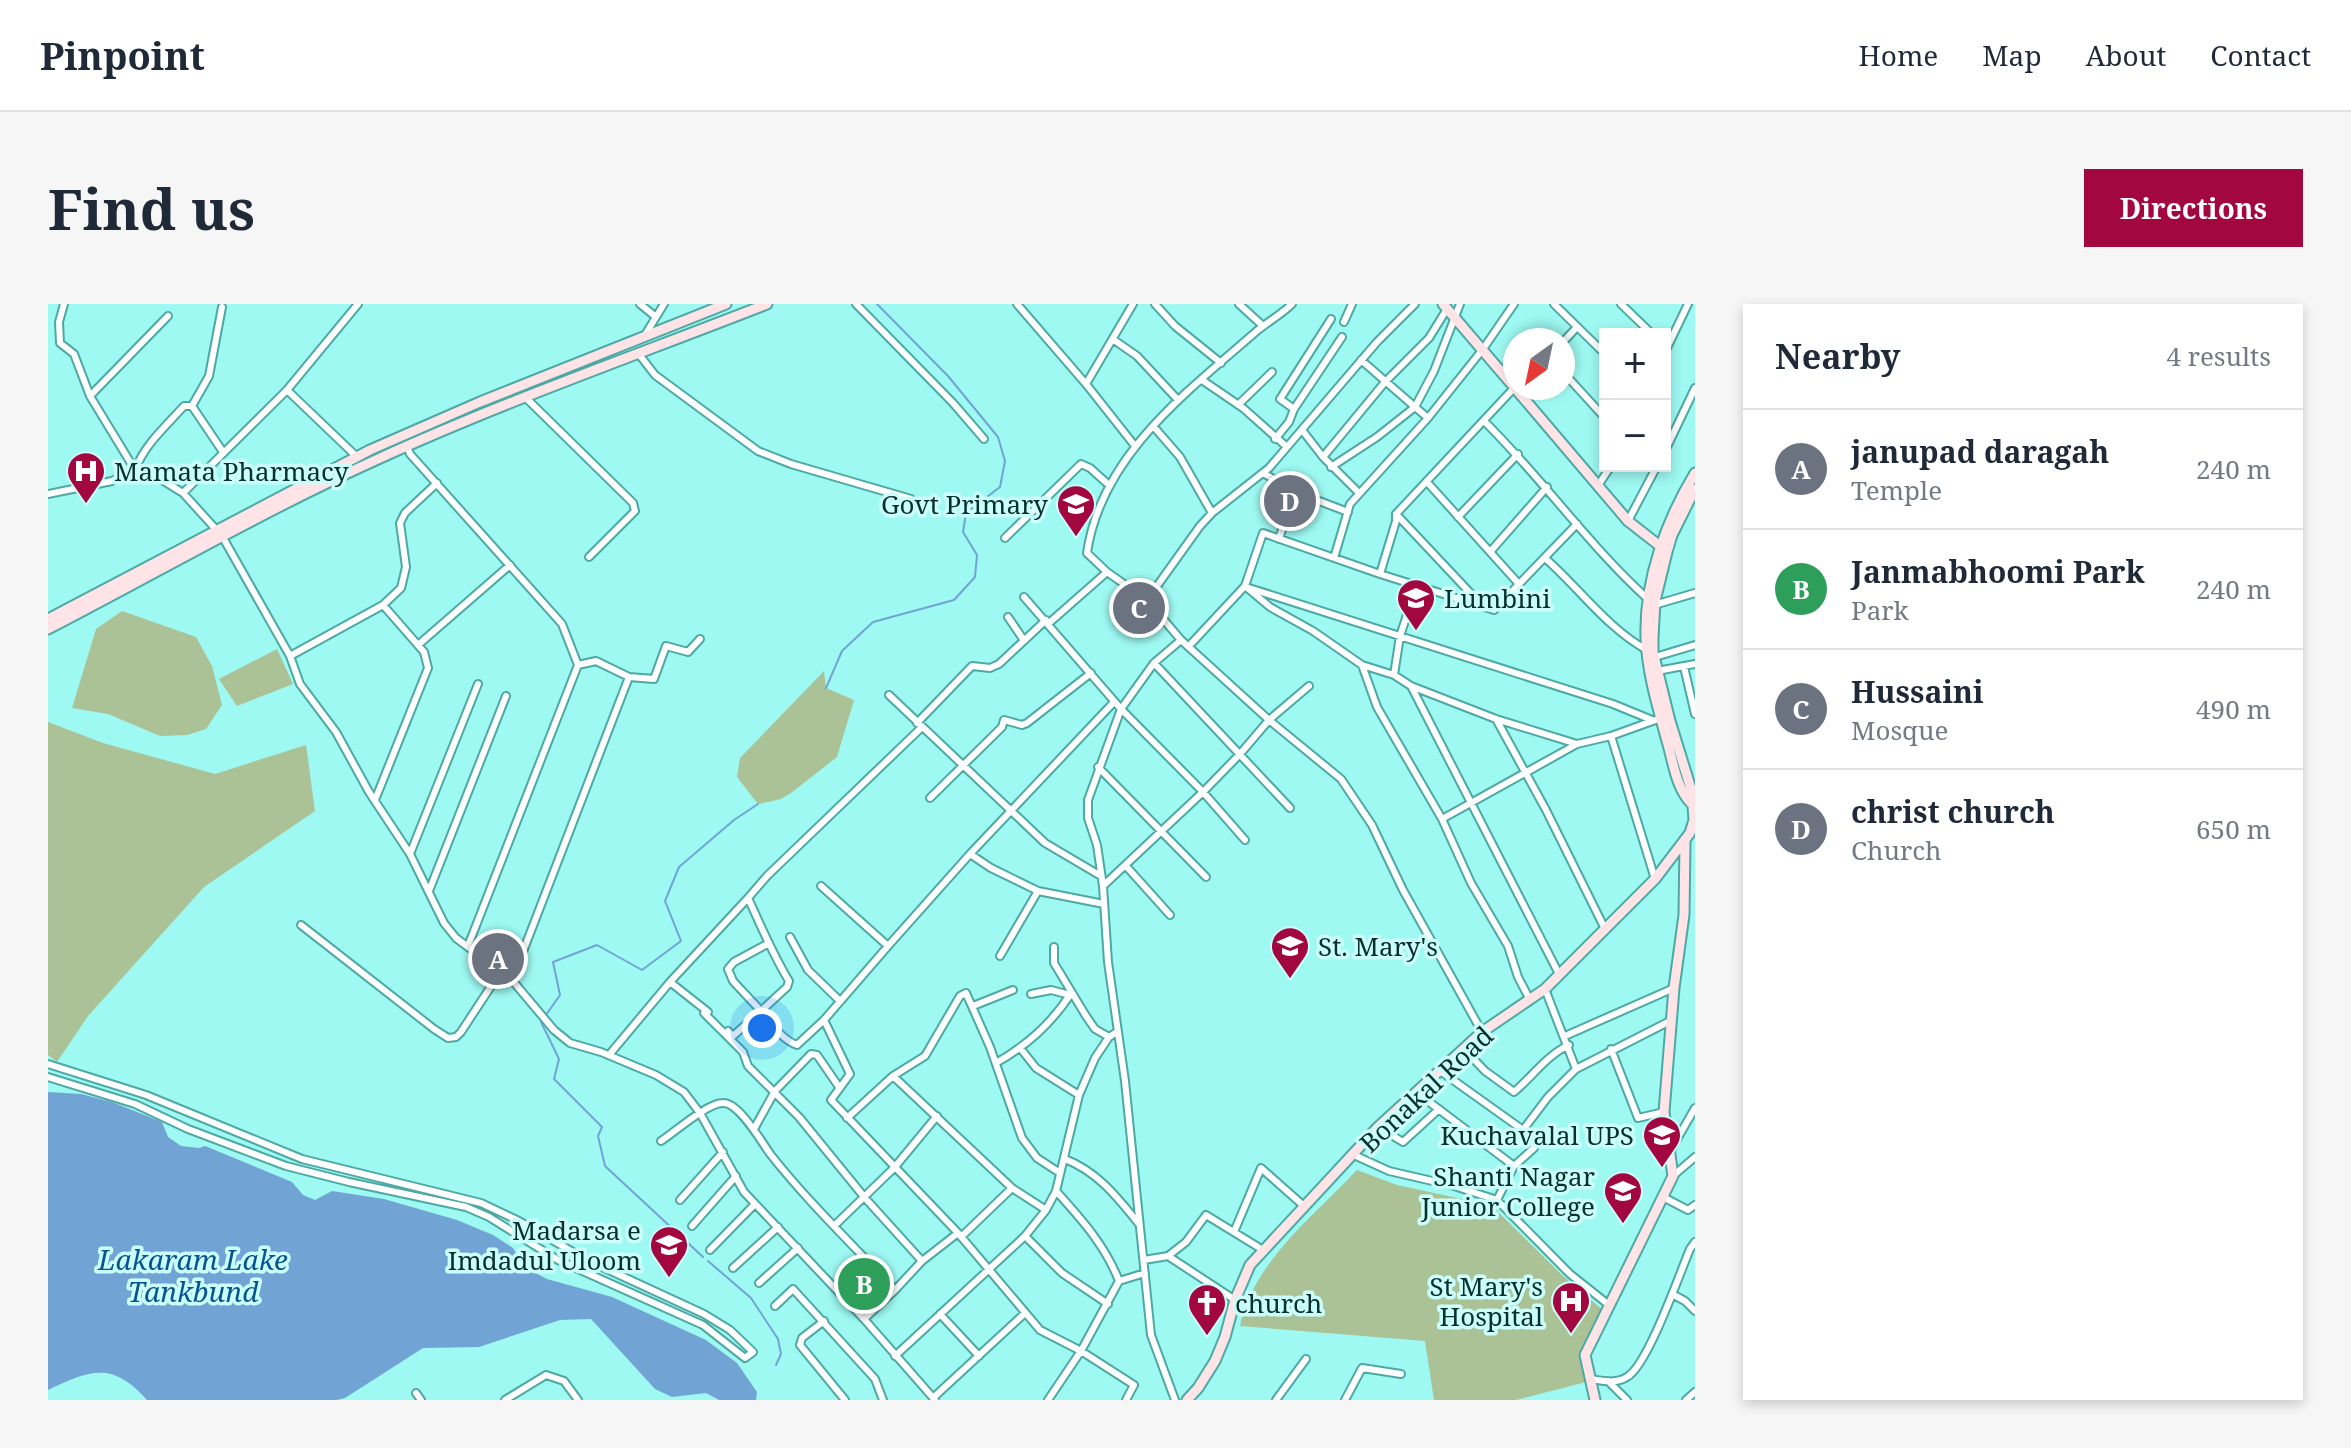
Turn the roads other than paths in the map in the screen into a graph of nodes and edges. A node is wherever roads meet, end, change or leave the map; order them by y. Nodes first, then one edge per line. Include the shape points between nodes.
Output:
1 (64, 304) edge
2 (358, 304) edge
3 (640, 304) edge
4 (664, 304) edge
5 (726, 304) edge
6 (767, 304) edge
7 (856, 304) edge
8 (1017, 304) edge
9 (1133, 304) edge
10 (1155, 304) edge
11 (1239, 304) edge
12 (1292, 304) edge
13 (1352, 304) edge
14 (1415, 304) edge
15 (1460, 304) edge
16 (1514, 304) edge
17 (1554, 304) edge
18 (1621, 304) edge
19 (1686, 305) edge
20 (1445, 306) edge
21 (222, 307) dead end
22 (168, 316) dead end
23 (656, 317) junction
24 (1331, 319) dead end
25 (1455, 319) junction
26 (1344, 322) dead end
27 (1263, 326) junction
28 (1577, 327) joint
29 (1646, 328) edge
30 (645, 335) junction
31 (1671, 336) edge
32 (1342, 337) dead end
33 (1114, 340) junction
34 (1599, 348) edge
35 (1483, 349) junction
36 (638, 353) junction
37 (1361, 360) junction
38 (1221, 363) junction
39 (1272, 372) dead end
40 (1503, 373) edge
41 (1202, 380) junction
42 (1385, 382) junction
43 (1086, 384) junction
44 (1575, 385) edge
45 (1695, 388) edge
46 (287, 390) junction
47 (90, 396) junction
48 (525, 397) junction
49 (1178, 400) junction
50 (1503, 400) edge
51 (1526, 400) edge
52 (1238, 405) junction
53 (192, 406) junction
54 (1415, 407) junction
55 (1294, 409) junction
56 (1599, 411) edge
57 (1428, 418) junction
58 (1484, 421) junction
59 (1154, 427) junction
60 (1302, 430) junction
61 (1671, 438) edge
62 (984, 439) dead end
63 (1275, 439) junction
64 (407, 446) junction
65 (1135, 446) junction
66 (1287, 447) junction
67 (223, 452) junction
68 (1518, 454) junction
69 (357, 457) junction
70 (1323, 457) junction
71 (1331, 467) junction
72 (135, 470) junction
73 (1607, 472) edge
74 (1654, 472) edge
75 (1263, 473) junction
76 (1695, 473) edge
77 (1427, 482) junction
78 (437, 483) junction
79 (1599, 484) junction
80 (1109, 485) junction
81 (1547, 487) junction
82 (1695, 491) edge
83 (183, 493) junction
84 (1298, 493) junction
85 (1359, 493) junction
86 (48, 494) edge
87 (911, 499) dead end
88 (1348, 512) junction
89 (1212, 513) junction
90 (1396, 514) junction
91 (1458, 517) junction
92 (1628, 521) junction
93 (1577, 524) junction
94 (224, 531) junction
95 (1005, 538) dead end
96 (1279, 539) junction
97 (1664, 550) junction
98 (1490, 552) junction
99 (589, 557) dead end
100 (1334, 558) junction
101 (1546, 559) junction
102 (510, 565) junction
103 (1107, 572) junction
104 (1380, 574) junction
105 (1518, 583) junction
106 (1417, 585) junction
107 (1245, 586) junction
108 (1695, 593) edge
109 (1024, 597) dead end
110 (1147, 600) junction
111 (1652, 602) junction
112 (383, 605) junction
113 (1475, 605) junction
114 (1008, 617) dead end
115 (48, 619) edge
116 (1048, 621) junction
117 (48, 629) edge
118 (1400, 636) junction
119 (700, 639) dead end
120 (1023, 639) junction
121 (1181, 640) junction
122 (418, 645) junction
123 (1695, 645) edge
124 (1189, 646) junction
125 (1651, 653) junction
126 (290, 656) junction
127 (1154, 663) junction
128 (1695, 664) edge
129 (578, 665) junction
130 (1362, 665) junction
131 (1684, 667) junction
132 (1657, 671) junction
133 (1091, 673) junction
134 (1394, 675) junction
135 (629, 677) junction
136 (478, 684) dead end
137 (1309, 686) dead end
138 (1411, 686) junction
139 (889, 695) dead end
140 (506, 696) dead end
141 (1114, 702) junction
142 (1121, 709) junction
143 (1695, 714) edge
144 (1496, 719) junction
145 (1657, 719) junction
146 (1269, 720) junction
147 (919, 726) junction
148 (1611, 736) junction
149 (1577, 744) junction
150 (1240, 754) junction
151 (963, 764) junction
152 (1098, 767) junction
153 (1526, 774) junction
154 (1692, 786) edge
155 (1203, 792) junction
156 (930, 798) dead end
157 (375, 800) junction
158 (1691, 803) junction
159 (1471, 804) junction
160 (1290, 808) dead end
161 (1010, 811) junction
162 (1442, 819) junction
163 (1694, 820) edge
164 (1162, 831) junction
165 (1245, 840) dead end
166 (1685, 841) junction
167 (410, 854) junction
168 (970, 854) junction
169 (1126, 866) junction
170 (1102, 876) junction
171 (1206, 877) dead end
172 (1655, 879) junction
173 (821, 886) dead end
174 (1103, 886) junction
175 (429, 891) junction
176 (1038, 891) junction
177 (748, 898) junction
178 (1104, 904) junction
179 (1170, 915) dead end
180 (1684, 915) junction
181 (1695, 917) edge
182 (301, 925) dead end
183 (1605, 929) junction
184 (790, 937) dead end
185 (769, 943) junction
186 (468, 946) junction
187 (888, 946) junction
188 (1054, 947) dead end
189 (1000, 956) dead end
190 (501, 971) junction
191 (1559, 974) junction
192 (512, 980) junction
193 (670, 982) junction
194 (1674, 988) junction
195 (1545, 989) junction
196 (1013, 990) dead end
197 (1031, 994) dead end
198 (1073, 996) junction
199 (1530, 1000) junction
200 (840, 1001) junction
201 (973, 1006) junction
202 (761, 1011) junction
203 (704, 1013) dead end
204 (824, 1020) junction
205 (1672, 1020) junction
206 (1117, 1032) junction
207 (1482, 1032) junction
208 (1565, 1036) junction
209 (1109, 1037) junction
210 (1569, 1045) junction
211 (1021, 1049) junction
212 (1464, 1049) junction
213 (1611, 1049) junction
214 (609, 1055) junction
215 (996, 1063) junction
216 (48, 1064) edge
217 (1576, 1069) junction
218 (1439, 1070) junction
219 (893, 1076) junction
220 (48, 1077) edge
221 (839, 1087) junction
222 (775, 1091) junction
223 (1416, 1092) junction
224 (1079, 1095) junction
225 (1695, 1108) edge
226 (1439, 1109) junction
227 (1664, 1112) junction
228 (700, 1113) junction
229 (937, 1116) junction
230 (847, 1118) junction
231 (1378, 1127) junction
232 (754, 1129) junction
233 (1523, 1130) junction
234 (661, 1141) dead end
235 (723, 1152) junction
236 (1669, 1153) junction
237 (1354, 1155) junction
238 (1695, 1157) edge
239 (1065, 1159) junction
240 (1514, 1166) junction
241 (894, 1168) junction
242 (1060, 1173) junction
243 (736, 1176) junction
244 (1673, 1176) junction
245 (1012, 1188) junction
246 (1056, 1191) junction
247 (1663, 1197) junction
248 (865, 1198) junction
249 (680, 1200) dead end
250 (1497, 1200) junction
251 (755, 1204) junction
252 (1695, 1205) edge
253 (1305, 1207) junction
254 (1046, 1210) junction
255 (835, 1225) junction
256 (692, 1226) dead end
257 (778, 1227) junction
258 (1141, 1227) junction
259 (1234, 1232) junction
260 (959, 1235) junction
261 (1025, 1236) junction
262 (1695, 1242) edge
263 (798, 1248) junction
264 (710, 1250) dead end
265 (1263, 1250) junction
266 (1168, 1256) junction
267 (1144, 1260) junction
268 (922, 1261) junction
269 (733, 1268) dead end
270 (989, 1269) junction
271 (1145, 1273) junction
272 (1119, 1281) junction
273 (759, 1283) dead end
274 (895, 1290) junction
275 (1672, 1294) junction
276 (1235, 1300) junction
277 (1108, 1304) junction
278 (1609, 1305) junction
279 (775, 1306) dead end
280 (1695, 1311) edge
281 (1025, 1313) junction
282 (940, 1314) junction
283 (864, 1319) junction
284 (824, 1321) junction
285 (1081, 1351) junction
286 (895, 1356) junction
287 (979, 1356) junction
288 (1306, 1359) dead end
289 (1401, 1374) dead end
290 (1590, 1379) junction
291 (1608, 1381) junction
292 (1695, 1392) edge
293 (934, 1399) edge
294 (505, 1400) edge
295 (578, 1400) edge
296 (845, 1400) edge
297 (883, 1400) edge
298 (1048, 1400) edge
299 (1126, 1400) edge
300 (1175, 1400) edge
301 (1187, 1400) edge
302 (1276, 1400) edge
303 (1345, 1400) edge
304 (1595, 1400) edge
305 (1627, 1400) edge
306 (1686, 1400) edge

1 - 47 street via 60,343 74,354
2 - 46 street
3 - 23 street
4 - 23 street
5 - 30 street
6 - 36 street
7 - 62 street
8 - 43 street
9 - 33 street
10 - 38 street
11 - 27 street
12 - 27 street
13 - 26 street
14 - 37 street
15 - 25 street
16 - 35 street
17 - 28 street
18 - 29 street
19 - 31 street
20 - 25 street
20 - 42 street via 1429,338
21 - 53 street via 209,376
22 - 47 street
23 - 30 street
24 - 55 street via 1280,399
25 - 35 street
25 - 54 street
27 - 38 street
28 - 34 street
30 - 69 street
32 - 55 street
33 - 43 street
33 - 49 street via 1137,356
35 - 40 street
35 - 57 street
36 - 48 street
36 - 87 street via 655,375 758,451
37 - 42 street
37 - 60 street
38 - 41 street
39 - 52 street
41 - 49 street
41 - 52 street
42 - 54 street
42 - 70 street
43 - 65 street
44 - 56 street
45 - 61 street
46 - 67 street
46 - 69 street
47 - 72 street
48 - 64 street
48 - 99 street via 633,503 635,511
49 - 59 street
50 - 58 street
51 - 79 street
52 - 63 street
53 - 67 street
53 - 72 street via 184,406 150,444
54 - 57 street
54 - 71 street
55 - 63 street
57 - 85 street
58 - 68 street
58 - 77 street
59 - 65 street
59 - 89 street via 1180,457
60 - 66 street
60 - 70 street
63 - 66 street
64 - 78 street
64 - 94 street
65 - 80 street
66 - 75 street
67 - 83 street
68 - 81 street
68 - 91 street
69 - 94 street
70 - 71 street
71 - 85 street
72 - 83 street
72 - 86 street via 112,481
73 - 79 street
74 - 92 street
75 - 84 street
75 - 89 street
76 - 97 street, Bonakal Road via 1683,492
77 - 90 street
77 - 91 street
78 - 102 street
78 - 112 street via 400,523 405,579
79 - 92 street
80 - 95 street via 1081,464
80 - 103 street via 1087,553
81 - 93 street
81 - 98 street
82 - 97 street, Bonakal Road
83 - 94 street
84 - 88 street
84 - 96 street
85 - 88 street
88 - 100 street
89 - 110 street
90 - 104 street
90 - 113 street via 1475,598
91 - 98 street
92 - 97 street
93 - 101 street
93 - 111 street
94 - 115 street
94 - 117 street
94 - 126 street
96 - 100 street
96 - 107 street via 1263,533
97 - 111 street, Bonakal Road
98 - 105 street
100 - 104 street
101 - 105 street
101 - 125 street
102 - 122 street
102 - 129 street via 562,624
103 - 110 street
103 - 116 street
104 - 106 street
105 - 113 street via 1494,610
106 - 113 street
106 - 118 street
107 - 118 street
107 - 124 street
107 - 130 street
108 - 111 street
109 - 116 street
110 - 121 street
111 - 125 street, Bonakal Road
112 - 122 street
112 - 126 street
114 - 120 street
116 - 120 street
116 - 133 street
118 - 134 street
118 - 145 street
119 - 135 street via 688,652 666,646 651,680
120 - 147 street via 999,664 972,666
121 - 124 street
121 - 127 street
122 - 157 street via 428,668
123 - 125 street
124 - 146 street
125 - 132 street, Bonakal Road
125 - 145 street, Bonakal Road
126 - 157 street via 300,684 336,732
127 - 142 street
127 - 150 street
128 - 131 street
129 - 135 street via 596,661
129 - 186 street
130 - 134 street
130 - 162 street via 1377,707
131 - 132 street
131 - 143 street
132 - 154 street, Bonakal Road
133 - 141 street
133 - 151 street via 1027,723 1004,720
134 - 138 street
135 - 192 street
136 - 167 street
137 - 146 street
138 - 144 street
138 - 159 street
139 - 147 street
140 - 175 street
141 - 142 street
141 - 161 street
142 - 152 street
142 - 155 street
144 - 149 street
144 - 153 street
145 - 148 street
145 - 158 street, Bonakal Road via 1683,794
146 - 150 street
146 - 207 street via 1341,779 1372,825
147 - 151 street
147 - 177 street
148 - 149 street
148 - 172 street
149 - 153 street
150 - 155 street
150 - 160 street
151 - 156 street
151 - 161 street
152 - 164 street
152 - 170 street via 1088,818
153 - 159 street
153 - 183 street
154 - 158 street, Bonakal Road
155 - 164 street
155 - 165 street
157 - 167 street
158 - 163 street, Bonakal Road
159 - 162 street
159 - 191 street
161 - 168 street
161 - 170 street via 1045,843
162 - 199 street
163 - 166 street, Bonakal Road
164 - 169 street
164 - 171 street
166 - 172 street, Bonakal Road
166 - 180 street
167 - 175 street
168 - 176 street
168 - 187 street
169 - 174 street
169 - 179 street
170 - 174 street
172 - 183 street, Bonakal Road
173 - 187 street
174 - 178 street
175 - 186 street via 444,923
176 - 178 street
176 - 189 street
177 - 185 street
177 - 193 street
178 - 206 street
180 - 181 street
180 - 194 street
182 - 190 street via 448,1038 461,1032
183 - 191 street, Bonakal Road
184 - 200 street via 808,970
185 - 202 street via 789,984
185 - 202 street via 728,969
186 - 190 street
187 - 200 street
188 - 198 street via 1054,963
190 - 192 street
191 - 195 street, Bonakal Road
192 - 214 street via 570,1043
193 - 202 street via 733,1036
193 - 214 street
194 - 205 street
194 - 208 street
195 - 199 street, Bonakal Road
195 - 208 street
196 - 201 street
197 - 198 street via 1051,990
198 - 209 street via 1095,1029
198 - 211 street
199 - 207 street, Bonakal Road
200 - 204 street
201 - 215 street
201 - 219 street via 968,994 961,994 925,1056
202 - 204 street via 793,1045
203 - 222 street
204 - 221 street via 850,1074
205 - 213 street
205 - 227 street
206 - 209 street
206 - 258 street
207 - 212 street, Bonakal Road
208 - 210 street
209 - 224 street
210 - 212 street via 1552,1053 1514,1092
210 - 217 street
211 - 215 street
211 - 224 street via 1036,1068
212 - 218 street, Bonakal Road
213 - 217 street
213 - 227 street via 1638,1118
214 - 228 street via 669,1080
215 - 242 street via 1022,1138 1037,1158
216 - 220 street via 146,1095 302,1159 481,1203 704,1314 753,1352 745,1358 703,1325 558,1260 466,1207 286,1166 135,1104
217 - 233 street
218 - 223 street, Bonakal Road
218 - 233 street
219 - 229 street
219 - 230 street
221 - 222 street via 811,1054
221 - 230 street via 831,1100
222 - 232 street
222 - 248 street
223 - 226 street
223 - 231 street, Bonakal Road
224 - 239 street
225 - 236 street
226 - 231 street via 1403,1142
226 - 240 street
227 - 236 street
228 - 232 street via 725,1102
228 - 234 street
228 - 235 street
229 - 241 street
229 - 245 street
230 - 241 street
231 - 237 street, Bonakal Road
232 - 255 street
233 - 240 street via 1534,1148
235 - 243 street
235 - 249 street
236 - 244 street
237 - 250 street via 1389,1171
237 - 253 street, Bonakal Road
238 - 244 street
239 - 242 street
239 - 258 street via 1100,1180
240 - 250 street
241 - 248 street
241 - 260 street
242 - 246 street
243 - 251 street
243 - 256 street
244 - 247 street
245 - 254 street
245 - 260 street
246 - 254 street
246 - 272 street via 1092,1232
247 - 252 street via 1688,1210
247 - 278 street
248 - 255 street
248 - 268 street
250 - 278 street via 1570,1274
251 - 257 street
251 - 264 street
253 - 259 street via 1261,1168
253 - 265 street, Bonakal Road
254 - 261 street
255 - 274 street
257 - 263 street
257 - 269 street
258 - 267 street
259 - 265 street
259 - 266 street via 1206,1215
260 - 268 street
260 - 270 street
261 - 270 street
261 - 277 street via 1062,1273
262 - 275 street
263 - 273 street
263 - 283 street
265 - 276 street, Bonakal Road via 1250,1265
266 - 267 street
266 - 276 street
267 - 271 street
268 - 274 street
270 - 281 street
270 - 282 street
271 - 272 street
271 - 300 street via 1151,1335
272 - 277 street
274 - 283 street
275 - 280 street
275 - 291 street via 1631,1376
276 - 301 street, Bonakal Road via 1215,1361
277 - 285 street
278 - 290 street via 1585,1355
279 - 284 street via 793,1289
281 - 285 street via 1040,1330
281 - 287 street
282 - 286 street
282 - 287 street
283 - 286 street
284 - 296 street via 800,1345
284 - 297 street via 875,1379
285 - 298 street
285 - 299 street via 1134,1385
286 - 293 street
287 - 293 street
288 - 302 street
289 - 303 street via 1362,1368
290 - 291 street
290 - 304 street
291 - 305 street
292 - 306 street
294 - 295 street via 546,1375 564,1381

